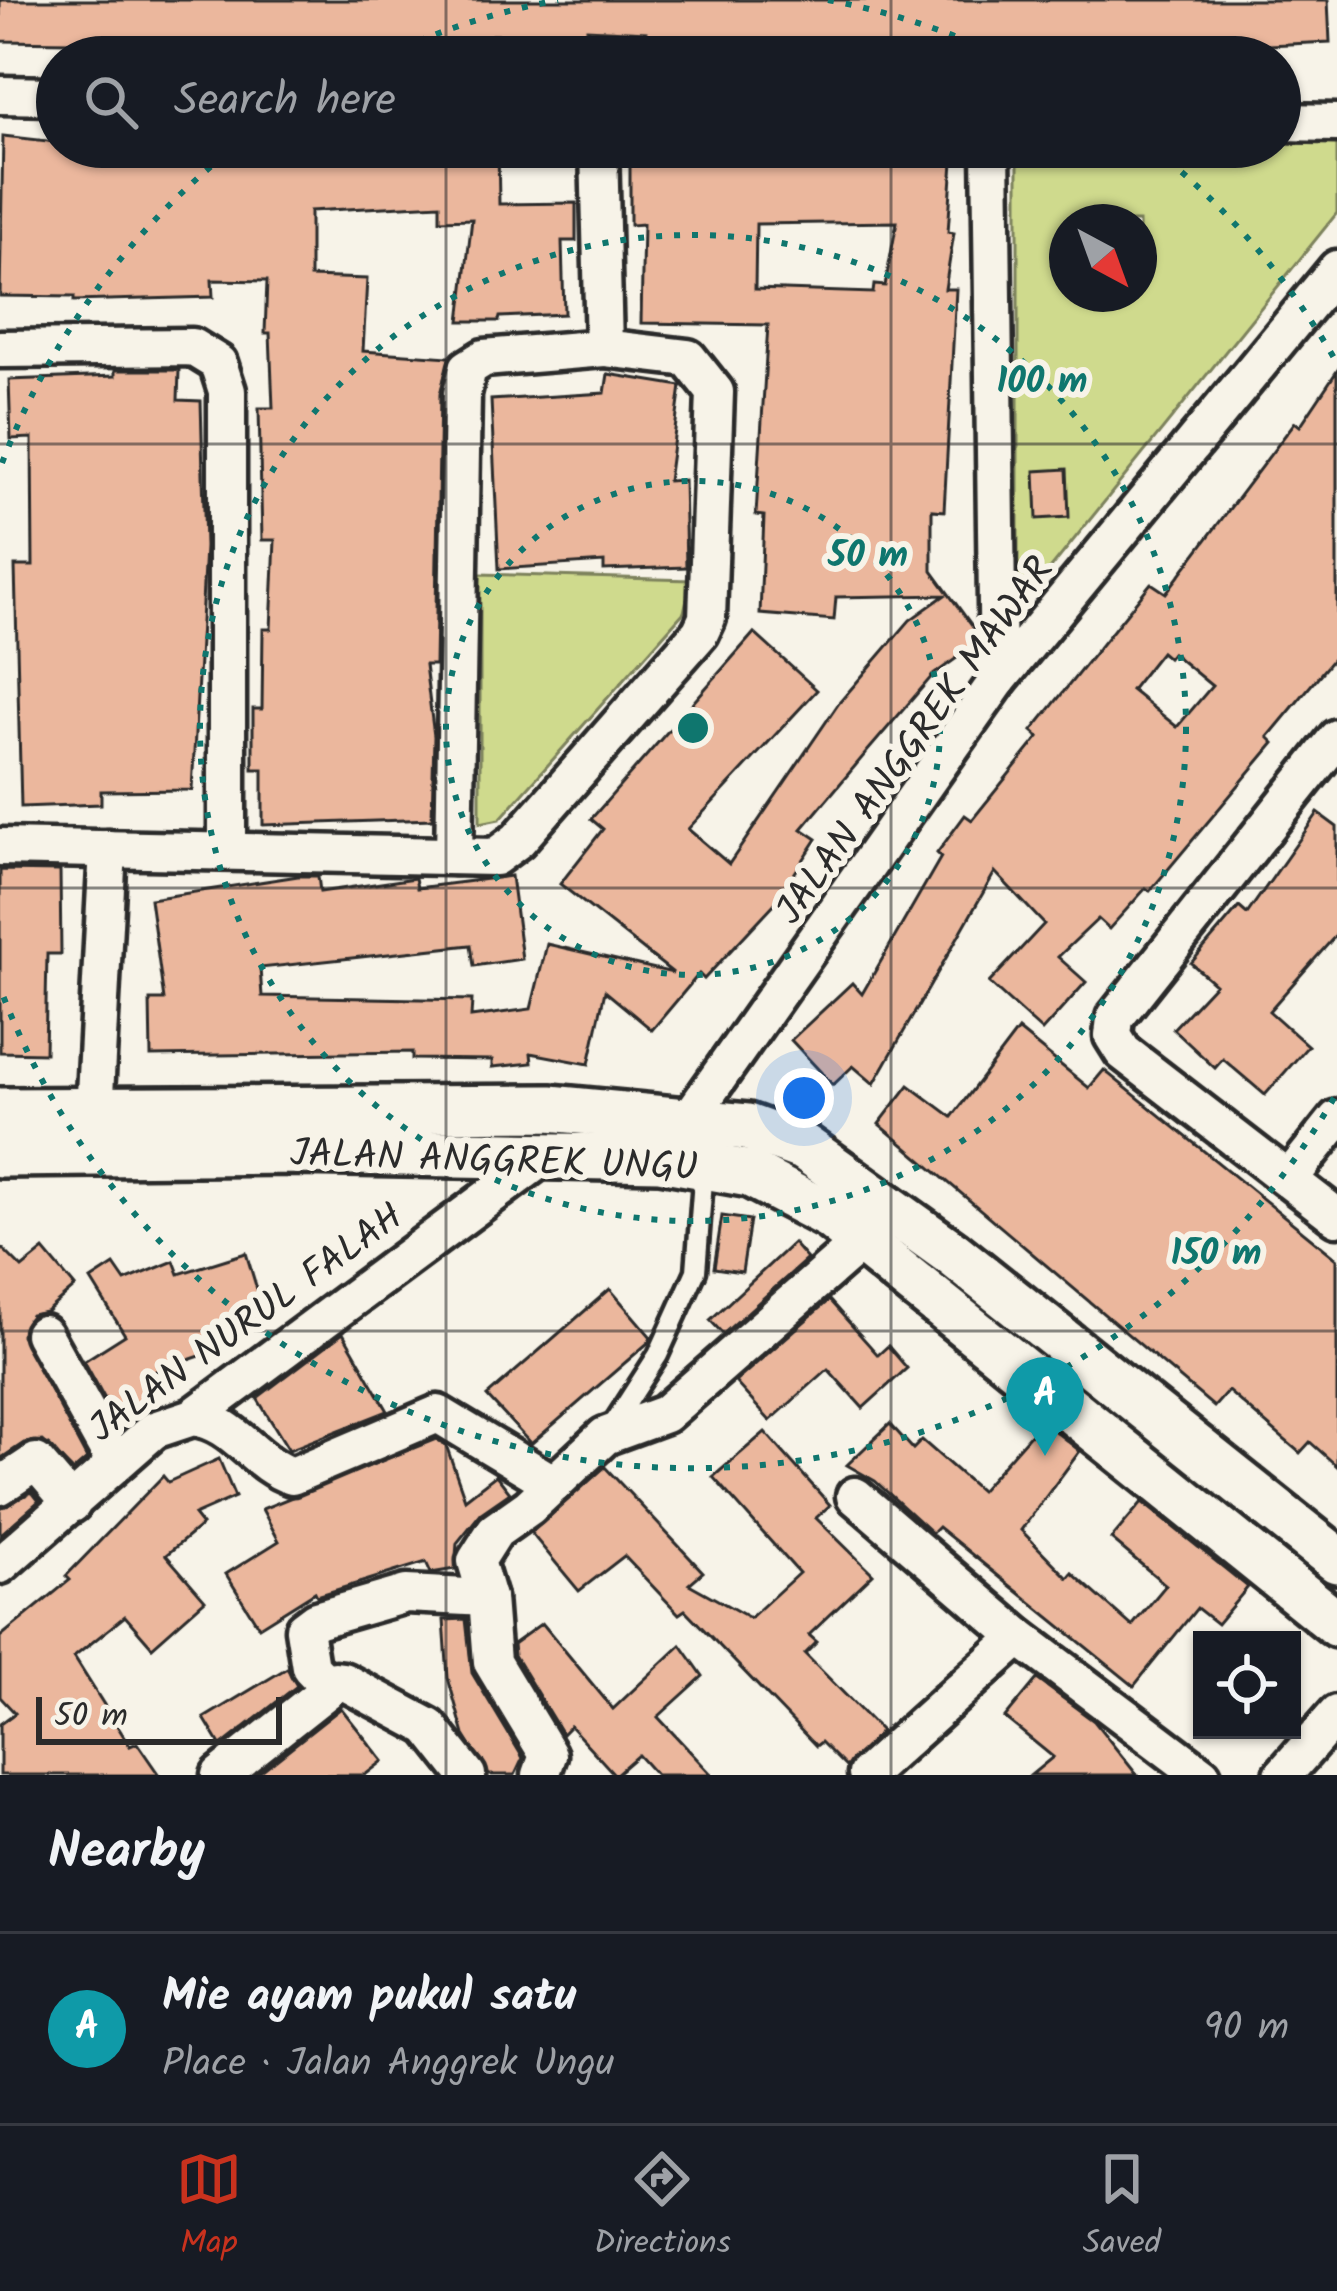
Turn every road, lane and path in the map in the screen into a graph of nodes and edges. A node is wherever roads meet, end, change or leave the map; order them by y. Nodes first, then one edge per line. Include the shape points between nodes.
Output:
1 (0, 95) edge
2 (36, 96) edge
3 (1301, 122) edge
4 (1337, 123) edge
5 (600, 168) edge
6 (992, 168) edge
7 (1337, 268) edge
8 (604, 348) junction
9 (0, 349) edge
10 (998, 680) junction
11 (1337, 738) edge
12 (0, 847) edge
13 (108, 849) junction
14 (227, 851) junction
15 (454, 856) junction
16 (0, 1112) edge
17 (691, 1118) junction
18 (1337, 1119) edge
19 (93, 1131) junction
20 (0, 1154) edge
21 (547, 1154) junction
22 (683, 1160) junction
23 (1289, 1179) junction
24 (1337, 1217) edge
25 (861, 1242) junction
26 (43, 1334) dead end
27 (193, 1417) junction
28 (605, 1436) junction
29 (115, 1463) junction
30 (554, 1484) junction
31 (0, 1486) edge
32 (855, 1496) dead end
33 (72, 1504) junction
34 (1337, 1561) edge
35 (0, 1565) edge
36 (487, 1598) junction
37 (1337, 1624) edge
38 (1019, 1637) junction
39 (330, 1688) junction
40 (1337, 1714) edge
41 (1186, 1771) edge
42 (867, 1774) edge
43 (220, 1775) edge
44 (467, 1775) edge
45 (541, 1775) edge
46 (1282, 1775) edge

1 - 2 street
3 - 4 street
5 - 8 street
6 - 10 street
7 - 10 street, JALAN ANGGREK MAWAR
8 - 15 street via 484,358 468,368
8 - 15 street via 688,358 715,392 707,618 518,840 495,856
9 - 14 street via 192,347 218,363 227,392
10 - 17 street, JALAN ANGGREK MAWAR
11 - 23 street via 1113,1026 1124,1052
12 - 13 street
13 - 14 street
13 - 19 street
14 - 15 street
16 - 19 street, JALAN ANGGREK UNGU
17 - 19 street, JALAN ANGGREK UNGU via 550,1108
17 - 22 street, JALAN ANGGREK MAWAR
17 - 34 street, JALAN ANGGREK UNGU via 747,1126 805,1148 953,1254
18 - 23 street
19 - 20 street, JALAN ANGGREK UNGU
19 - 21 street, JALAN ANGGREK UNGU
21 - 22 street, JALAN ANGGREK UNGU
21 - 27 street, JALAN NURUL FALAH
22 - 25 street, JALAN ANGGREK UNGU via 790,1192
22 - 28 lane via 696,1271 658,1355
23 - 24 street
25 - 28 street via 665,1414
25 - 37 street, JALAN ANGGREK UNGU
26 - 29 street
27 - 29 street, JALAN NURUL FALAH via 154,1430
27 - 30 street via 232,1430 292,1476 438,1414
28 - 30 street
29 - 33 street, JALAN NURUL FALAH
30 - 36 street via 483,1545 476,1561
31 - 33 street via 36,1462
32 - 38 street
33 - 35 street, JALAN NURUL FALAH
36 - 39 street via 406,1594 316,1620 302,1642 310,1667
36 - 45 street via 493,1662 548,1755
38 - 41 street
38 - 42 street
39 - 43 street
39 - 44 street via 343,1682 415,1718
40 - 46 street

